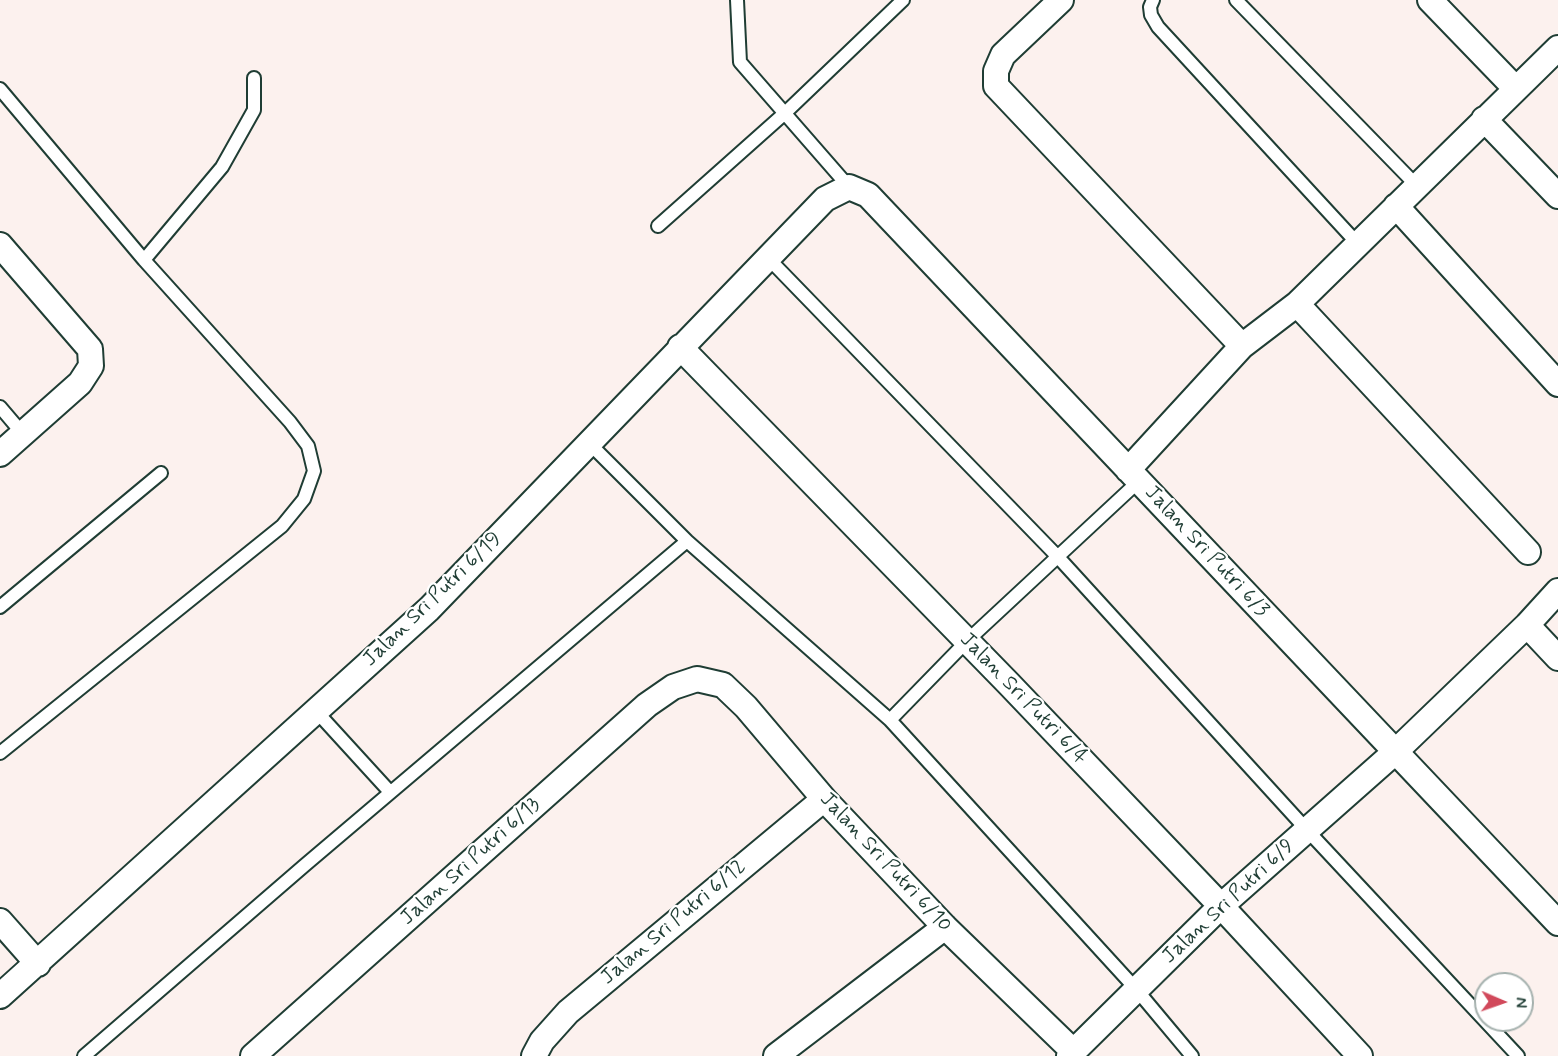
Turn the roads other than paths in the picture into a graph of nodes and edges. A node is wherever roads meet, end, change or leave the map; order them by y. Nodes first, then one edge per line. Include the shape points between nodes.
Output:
1 (736, 0) edge
2 (903, 0) edge
3 (1061, 0) edge
4 (1153, 0) edge
5 (1236, 0) edge
6 (1430, 0) edge
7 (1558, 48) edge
8 (254, 78) dead end
9 (0, 88) edge
10 (1515, 88) junction
11 (785, 113) junction
12 (1484, 119) junction
13 (849, 186) junction
14 (1417, 186) junction
15 (1558, 196) edge
16 (1396, 206) junction
17 (658, 226) dead end
18 (1358, 244) junction
19 (0, 245) edge
20 (768, 258) junction
21 (144, 260) junction
22 (1297, 304) junction
23 (1242, 346) junction
24 (680, 347) junction
25 (1558, 384) edge
26 (0, 406) edge
27 (23, 434) junction
28 (589, 443) junction
29 (0, 454) edge
30 (160, 473) dead end
31 (1134, 475) junction
32 (687, 541) junction
33 (1527, 552) dead end
34 (1058, 557) junction
35 (1558, 591) edge
36 (0, 607) edge
37 (1527, 625) junction
38 (967, 641) junction
39 (1558, 658) edge
40 (697, 679) joint
41 (316, 711) junction
42 (890, 720) junction
43 (0, 753) edge
44 (1394, 753) junction
45 (390, 792) junction
46 (824, 798) junction
47 (1307, 830) junction
48 (1221, 906) junction
49 (0, 921) edge
50 (1558, 923) edge
51 (945, 927) junction
52 (38, 964) junction
53 (1136, 989) junction
54 (0, 996) edge
55 (1072, 1054) edge
56 (84, 1056) edge
57 (253, 1056) edge
58 (534, 1056) edge
59 (776, 1056) edge
60 (1192, 1056) edge
61 (1359, 1056) edge
62 (1518, 1056) edge

1 - 11 lane via 740,62
2 - 11 lane
3 - 23 street via 1003,55 996,71 996,86
4 - 18 lane via 1151,15 1158,27
5 - 14 lane
6 - 10 street
7 - 10 street
8 - 21 lane via 254,110 222,167
9 - 21 lane
10 - 12 street
11 - 13 lane
11 - 17 lane
12 - 14 street
12 - 15 street
13 - 20 street, Jalan Sri Putri 6/19 via 825,199
13 - 31 street, Jalan Sri Putri 6/3 via 868,195
14 - 16 street
16 - 18 street
16 - 25 street
18 - 22 street
19 - 27 street via 90,349 91,366 80,382
20 - 24 street, Jalan Sri Putri 6/19
20 - 34 lane
21 - 43 lane via 290,422 308,446 314,471 304,499 282,526
22 - 23 street
22 - 33 street
23 - 31 street
24 - 28 street, Jalan Sri Putri 6/19
24 - 38 street, Jalan Sri Putri 6/4
26 - 27 lane
27 - 29 street
28 - 32 lane
28 - 41 street, Jalan Sri Putri 6/19 via 429,609
30 - 36 lane
31 - 34 lane
31 - 44 street, Jalan Sri Putri 6/3
32 - 42 lane
32 - 45 lane
34 - 38 lane
34 - 47 lane
35 - 37 street, Jalan Sri Putri 6/9
37 - 39 street
37 - 44 street, Jalan Sri Putri 6/9
38 - 42 lane
38 - 48 street, Jalan Sri Putri 6/4
40 - 46 street, Jalan Sri Putri 6/10 via 723,686 747,707
40 - 57 street, Jalan Sri Putri 6/13 via 673,687 647,705
41 - 45 lane
41 - 52 street, Jalan Sri Putri 6/19
42 - 53 lane
44 - 47 street, Jalan Sri Putri 6/9
44 - 50 street, Jalan Sri Putri 6/3
45 - 56 lane
46 - 51 street, Jalan Sri Putri 6/10
46 - 58 street, Jalan Sri Putri 6/12 via 568,1012
47 - 48 street, Jalan Sri Putri 6/9
47 - 62 lane
48 - 53 street, Jalan Sri Putri 6/9
48 - 61 street, Jalan Sri Putri 6/4
49 - 52 street
51 - 55 street, Jalan Sri Putri 6/10
51 - 59 street
52 - 54 street, Jalan Sri Putri 6/19
53 - 55 street, Jalan Sri Putri 6/9
53 - 60 lane

